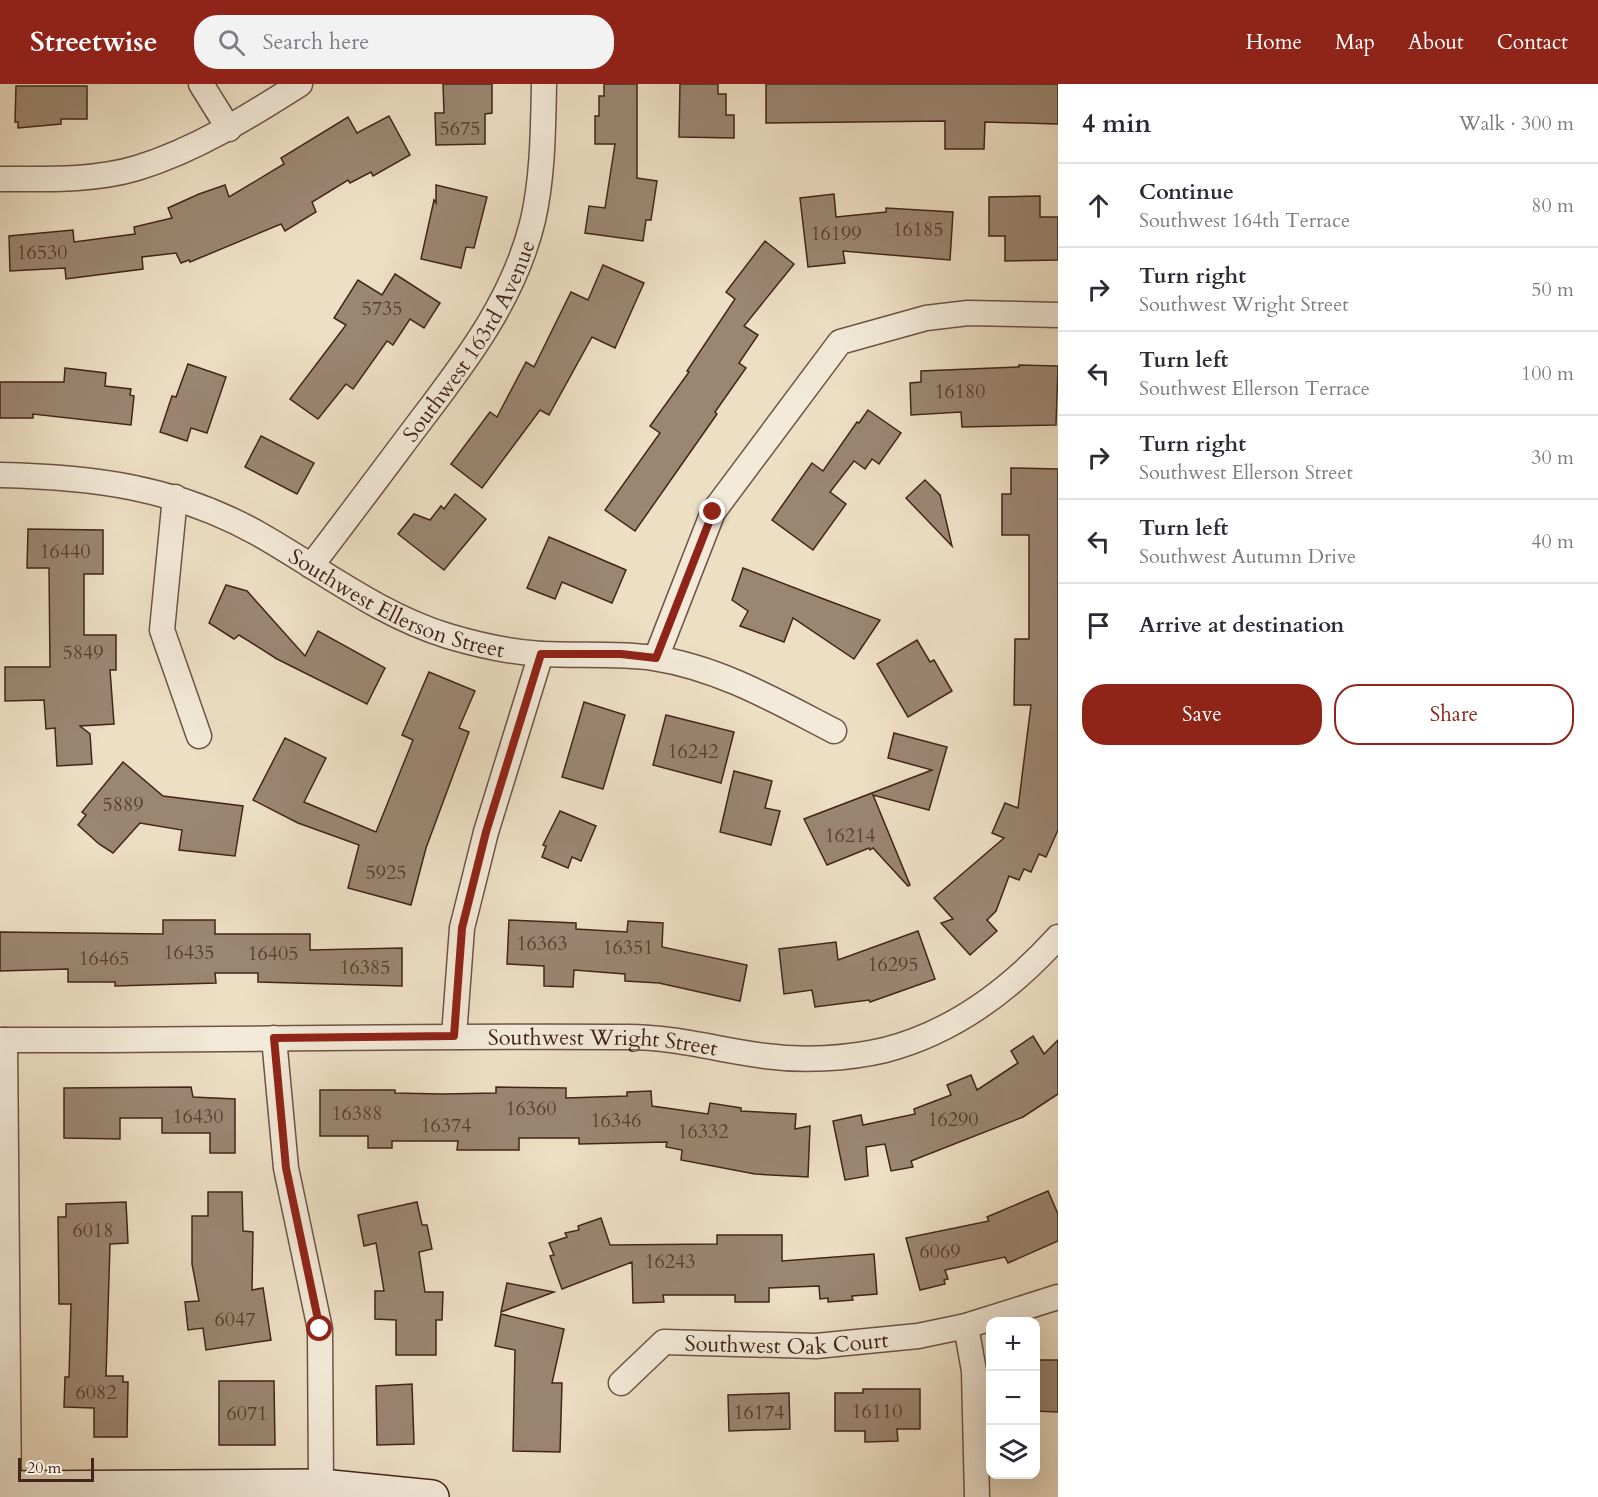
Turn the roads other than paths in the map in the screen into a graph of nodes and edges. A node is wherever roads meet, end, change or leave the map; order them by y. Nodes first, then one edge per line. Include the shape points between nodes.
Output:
1 (201, 84) edge
2 (300, 84) edge
3 (544, 84) edge
4 (229, 129) junction
5 (0, 179) edge
6 (1058, 315) edge
7 (0, 475) edge
8 (175, 497) junction
9 (311, 566) junction
10 (541, 654) junction
11 (656, 658) junction
12 (834, 731) dead end
13 (199, 736) dead end
14 (1058, 937) edge
15 (454, 1036) junction
16 (274, 1038) junction
17 (2, 1040) edge
18 (1058, 1297) edge
19 (966, 1326) junction
20 (621, 1383) dead end
21 (321, 1486) junction
22 (6, 1491) edge
23 (200, 1493) edge
24 (432, 1497) edge
25 (977, 1497) edge

1 - 4 street
2 - 4 street
3 - 9 street, Southwest 163rd Avenue via 538,191 524,248 502,304 472,352
4 - 5 street via 135,169 47,179
6 - 11 street via 957,314 926,318 840,342 713,512
7 - 8 street, Southwest Ellerson Street via 64,476 121,483
8 - 9 street, Southwest Ellerson Street via 256,533
8 - 13 street via 162,630
9 - 10 street, Southwest Ellerson Street via 396,614 447,636
10 - 11 street, Southwest Ellerson Street
10 - 15 street via 486,832 462,928
11 - 12 street, Southwest Ellerson Street via 746,686
14 - 15 street, Southwest Wright Street via 1002,991 965,1016 927,1036 874,1052 799,1058 663,1038
15 - 16 street, Southwest Wright Street
16 - 17 street, Southwest Wright Street
16 - 21 street via 286,1168 320,1329
17 - 22 street
18 - 19 street, Southwest Oak Court
19 - 20 street, Southwest Oak Court via 918,1336 816,1346 664,1342
19 - 25 street via 974,1371
21 - 23 street
21 - 24 street
22 - 23 street

